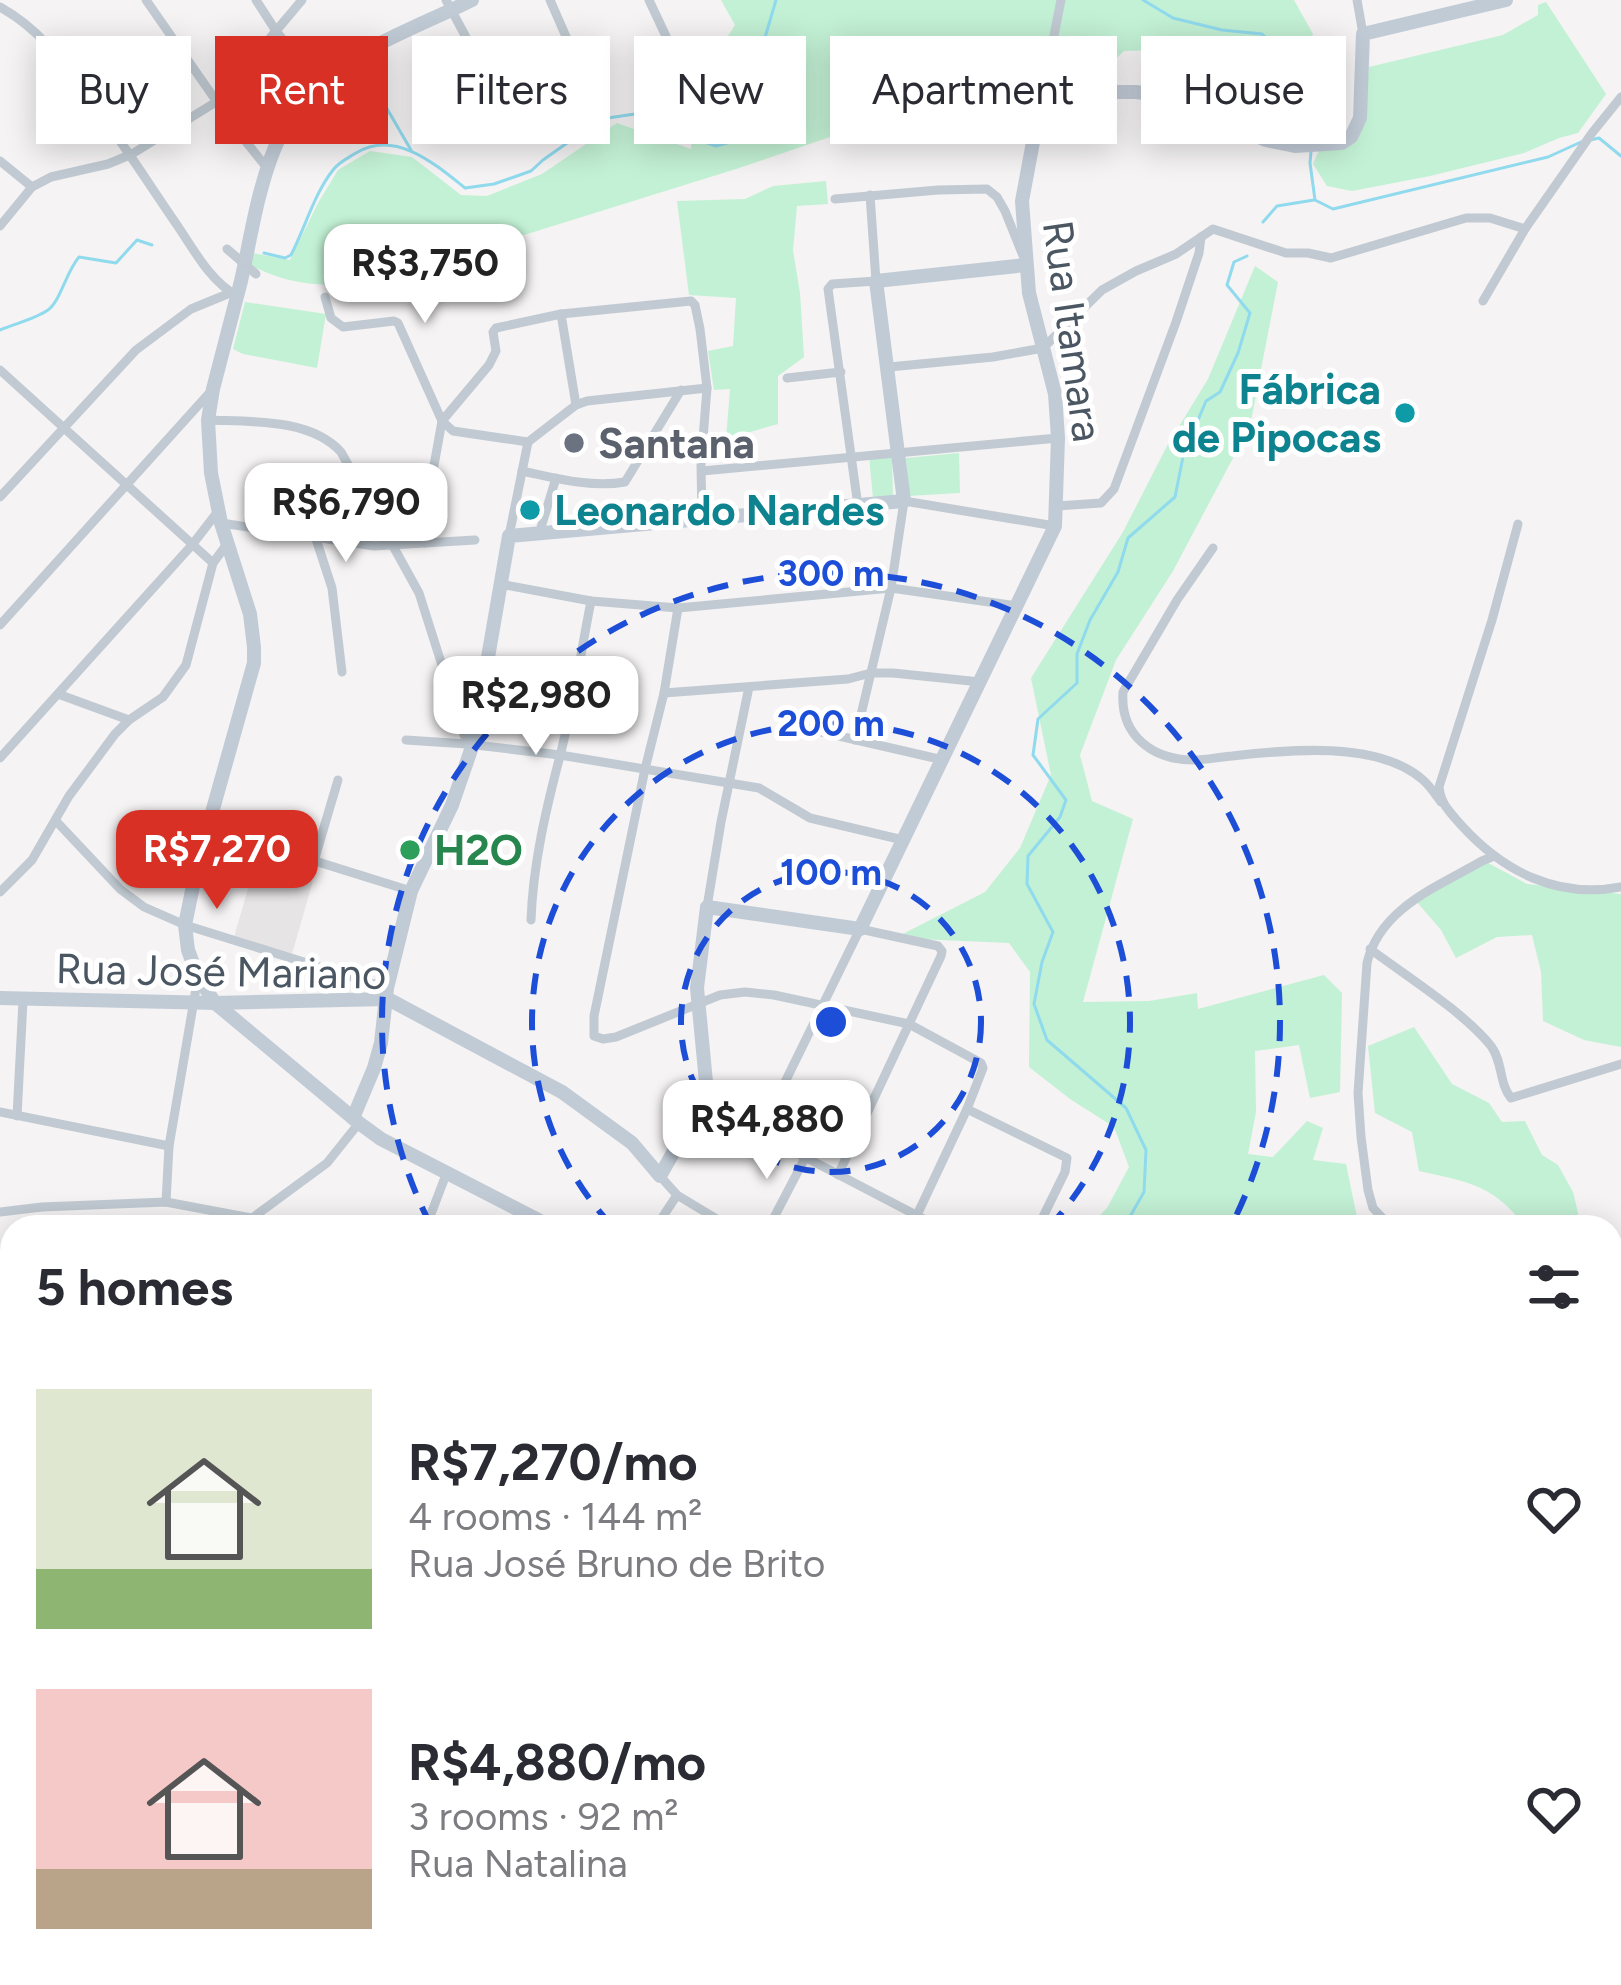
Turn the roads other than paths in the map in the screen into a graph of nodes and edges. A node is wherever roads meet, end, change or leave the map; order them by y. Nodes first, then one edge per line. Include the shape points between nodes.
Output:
1 (146, 0) edge
2 (256, 0) edge
3 (302, 0) edge
4 (472, 0) edge
5 (550, 0) edge
6 (649, 0) edge
7 (1061, 0) edge
8 (1357, 0) edge
9 (1500, 0) edge
10 (449, 5) edge
11 (0, 7) edge
12 (276, 31) junction
13 (1363, 34) junction
14 (272, 36) edge
15 (280, 36) edge
16 (466, 36) edge
17 (566, 36) edge
18 (666, 36) edge
19 (1054, 36) edge
20 (388, 39) edge
21 (1117, 92) edge
22 (1621, 97) edge
23 (215, 101) edge
24 (215, 103) edge
25 (248, 144) edge
26 (278, 144) edge
27 (1033, 144) edge
28 (132, 154) junction
29 (0, 161) edge
30 (267, 168) junction
31 (32, 187) junction
32 (870, 195) junction
33 (835, 199) dead end
34 (0, 226) edge
35 (1525, 229) junction
36 (1201, 237) junction
37 (226, 249) dead end
38 (1026, 264) junction
39 (256, 274) dead end
40 (877, 281) junction
41 (234, 294) junction
42 (325, 298) dead end
43 (1483, 302) dead end
44 (561, 314) junction
45 (1043, 348) junction
46 (889, 367) junction
47 (0, 370) edge
48 (841, 372) junction
49 (787, 378) dead end
50 (706, 388) junction
51 (213, 389) junction
52 (681, 390) junction
53 (576, 405) junction
54 (208, 420) junction
55 (442, 421) junction
56 (63, 428) junction
57 (1058, 438) junction
58 (529, 442) junction
59 (899, 453) junction
60 (852, 457) junction
61 (522, 471) junction
62 (702, 471) junction
63 (556, 478) junction
64 (126, 484) junction
65 (0, 497) edge
66 (904, 501) junction
67 (859, 506) junction
68 (1057, 506) junction
69 (220, 517) junction
70 (702, 520) junction
71 (1518, 524) dead end
72 (1055, 526) junction
73 (539, 534) junction
74 (509, 536) junction
75 (316, 538) junction
76 (475, 540) dead end
77 (425, 543) junction
78 (227, 544) junction
79 (192, 545) junction
80 (394, 545) junction
81 (1214, 548) dead end
82 (213, 562) junction
83 (500, 584) junction
84 (891, 588) junction
85 (591, 601) junction
86 (1017, 606) junction
87 (678, 608) junction
88 (0, 625) edge
89 (342, 672) dead end
90 (872, 674) junction
91 (980, 682) junction
92 (749, 687) junction
93 (664, 693) junction
94 (58, 694) junction
95 (129, 720) junction
96 (804, 728) dead end
97 (406, 740) dead end
98 (855, 740) junction
99 (470, 744) junction
100 (560, 755) junction
101 (0, 758) edge
102 (943, 760) junction
103 (645, 769) junction
104 (338, 780) dead end
105 (730, 783) junction
106 (1441, 802) junction
107 (56, 821) junction
108 (208, 829) junction
109 (903, 840) junction
110 (1494, 856) junction
111 (314, 861) junction
112 (1621, 887) edge
113 (411, 891) junction
114 (0, 892) edge
115 (707, 907) junction
116 (531, 920) dead end
117 (185, 926) junction
118 (860, 929) junction
119 (1370, 949) junction
120 (198, 976) junction
121 (367, 982) junction
122 (387, 993) junction
123 (0, 998) edge
124 (23, 1000) junction
125 (194, 1000) junction
126 (363, 1000) junction
127 (214, 1003) junction
128 (698, 1004) junction
129 (821, 1004) junction
130 (909, 1024) junction
131 (1619, 1064) edge
132 (700, 1103) junction
133 (967, 1109) junction
134 (0, 1112) edge
135 (17, 1116) junction
136 (356, 1120) junction
137 (760, 1133) junction
138 (170, 1146) junction
139 (806, 1158) junction
140 (447, 1172) junction
141 (838, 1174) junction
142 (660, 1176) junction
143 (676, 1196) junction
144 (166, 1202) junction
145 (0, 1212) edge
146 (235, 1215) edge
147 (255, 1215) edge
148 (431, 1215) edge
149 (529, 1215) edge
150 (664, 1215) edge
151 (709, 1215) edge
152 (775, 1215) edge
153 (917, 1215) joint
154 (1044, 1215) edge
155 (1380, 1215) edge

1 - 23 street
2 - 12 street
3 - 12 street
4 - 10 street
5 - 17 street
6 - 18 street
7 - 19 street
8 - 13 street
9 - 13 street
10 - 16 street
10 - 20 street
11 - 28 street via 46,41
12 - 14 street
12 - 15 street
13 - 21 street via 1356,130 1346,141 1294,146 1167,96
22 - 35 street
24 - 28 street
25 - 30 street
26 - 30 street
27 - 38 street, Rua Itamara via 1022,190
28 - 31 street
28 - 41 street via 203,264
29 - 31 street
30 - 41 street
31 - 34 street
32 - 33 street
32 - 38 street via 992,191
32 - 40 street
35 - 36 street via 1466,218 1331,258 1213,229
35 - 43 street
36 - 45 street via 1102,290
36 - 68 street via 1114,489 1101,503
37 - 39 street, bridge
38 - 40 street
38 - 45 street, Rua Itamara
40 - 46 street
40 - 48 street via 829,287
41 - 51 street
41 - 56 street via 191,309 136,350
42 - 55 street via 331,318 348,328 398,323
44 - 50 street via 688,300
44 - 53 street
44 - 55 street via 494,329 489,365
45 - 46 street
45 - 57 street, Rua Itamara
46 - 59 street
47 - 56 street
48 - 49 street
48 - 60 street
50 - 52 street
50 - 62 street
51 - 54 street
51 - 64 street
52 - 53 street
52 - 63 street via 625,482
53 - 58 street
54 - 69 street
54 - 80 street via 294,427 330,441
55 - 58 street via 453,431
55 - 77 street
56 - 64 street
56 - 65 street
57 - 59 street
57 - 68 street, Rua Itamara
58 - 61 street
59 - 60 street
59 - 66 street
60 - 62 street
60 - 67 street
61 - 63 street
61 - 74 street
62 - 70 street
63 - 73 street
64 - 79 street
64 - 88 street
66 - 67 street
66 - 72 street
66 - 84 street
67 - 70 street
68 - 72 street, Rua Itamara
69 - 75 street
69 - 78 street
69 - 79 street
70 - 73 street
71 - 106 street
72 - 86 street, Rua Itamara
73 - 74 street
74 - 83 street
75 - 80 street
75 - 89 street via 332,587
76 - 77 street
77 - 80 street
78 - 82 street
78 - 108 street via 250,614 254,663
79 - 82 street
79 - 94 street
80 - 99 street via 419,593
81 - 106 street via 1123,692 1126,726 1143,744 1182,759 1312,750 1379,757 1427,782
82 - 95 street via 186,664 164,697
83 - 85 street
83 - 99 street
84 - 86 street
84 - 87 street
84 - 90 street
85 - 87 street
85 - 100 street
86 - 91 street, Rua Itamara
87 - 93 street
90 - 91 street
90 - 92 street
90 - 98 street
91 - 102 street, Rua Itamara
92 - 93 street
92 - 105 street
93 - 103 street
94 - 95 street
94 - 101 street
95 - 107 street
96 - 98 street
97 - 99 street
98 - 102 street
99 - 100 street
99 - 113 street via 452,805
100 - 103 street
100 - 116 street
102 - 109 street, Rua Itamara
103 - 105 street
103 - 128 street via 592,1031 596,1038 616,1036
104 - 111 street
105 - 109 street via 767,791 810,818
105 - 115 street
106 - 110 street
107 - 114 street
107 - 117 street via 133,900
108 - 111 street
108 - 117 street
109 - 118 street, Rua Itamara
110 - 112 street via 1555,887
110 - 119 street via 1393,915
111 - 113 street
113 - 122 street
115 - 118 street
115 - 128 street
117 - 120 street
117 - 121 street
118 - 129 street, Rua Itamara
118 - 130 street via 942,951
119 - 131 street via 1481,1034 1499,1058 1505,1093 1516,1098
119 - 155 street via 1358,1094 1367,1190
120 - 125 street
120 - 127 street
121 - 122 street
121 - 126 street
122 - 126 street, Rua José Mariano
122 - 136 street via 381,1043
122 - 142 street, Rua José Mariano via 562,1092 632,1143
123 - 124 street, Rua José Mariano
124 - 125 street, Rua José Mariano
124 - 135 street
125 - 127 street, Rua José Mariano
125 - 138 street
126 - 127 street, Rua José Mariano
127 - 136 street
128 - 129 street via 746,992
128 - 132 street via 707,1074
129 - 130 street
129 - 137 street, Rua Itamara
130 - 133 street via 981,1063
130 - 141 street
132 - 137 street
132 - 142 street
133 - 153 street
133 - 154 street via 1067,1157
134 - 135 street
135 - 138 street
136 - 140 street
136 - 147 street via 327,1163
137 - 139 street
138 - 144 street
139 - 141 street
139 - 152 street
140 - 148 street
140 - 149 street
141 - 153 street
142 - 143 street, Rua José Mariano
143 - 150 street
143 - 151 street, Rua José Mariano
144 - 145 street
144 - 146 street

